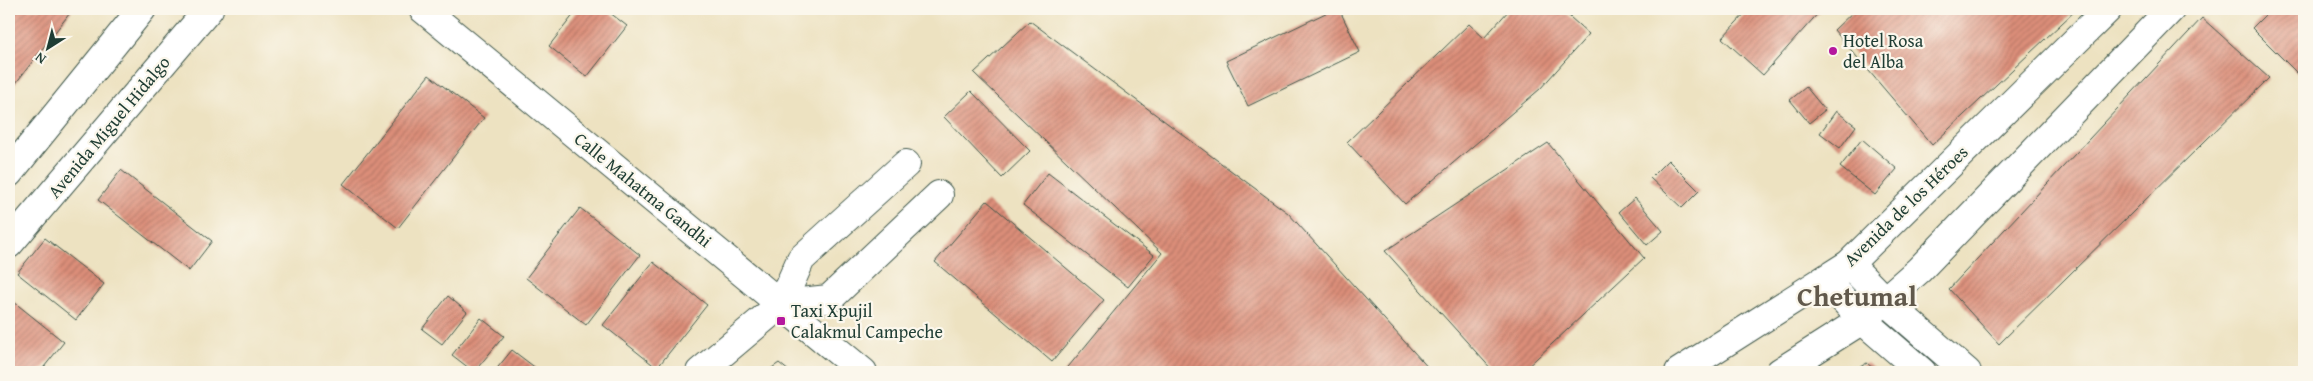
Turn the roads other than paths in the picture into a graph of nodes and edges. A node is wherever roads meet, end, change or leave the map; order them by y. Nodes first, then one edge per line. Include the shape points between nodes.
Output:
1 (142, 9) edge
2 (209, 9) edge
3 (423, 9) edge
4 (2108, 9) edge
5 (2171, 9) edge
6 (906, 164) dead end
7 (9, 173) edge
8 (939, 195) dead end
9 (9, 244) edge
10 (1849, 264) junction
11 (1826, 280) junction
12 (1884, 301) junction
13 (781, 304) junction
14 (1862, 320) junction
15 (700, 372) edge
16 (863, 372) edge
17 (1679, 372) edge
18 (1780, 372) edge
19 (1922, 372) edge
20 (1967, 372) edge

1 - 7 street
2 - 9 street, Avenida Miguel Hidalgo
3 - 13 street, Calle Mahatma Gandhi
4 - 10 street, Avenida de los Héroes
5 - 12 street via 1919,270
6 - 13 street via 801,259
8 - 13 street via 829,299
10 - 11 street, Avenida de los Héroes
10 - 12 street
11 - 14 street
11 - 17 street, Avenida de los Héroes
12 - 14 street
12 - 20 street
13 - 15 street
13 - 16 street, Calle Mahatma Gandhi
14 - 18 street
14 - 19 street

